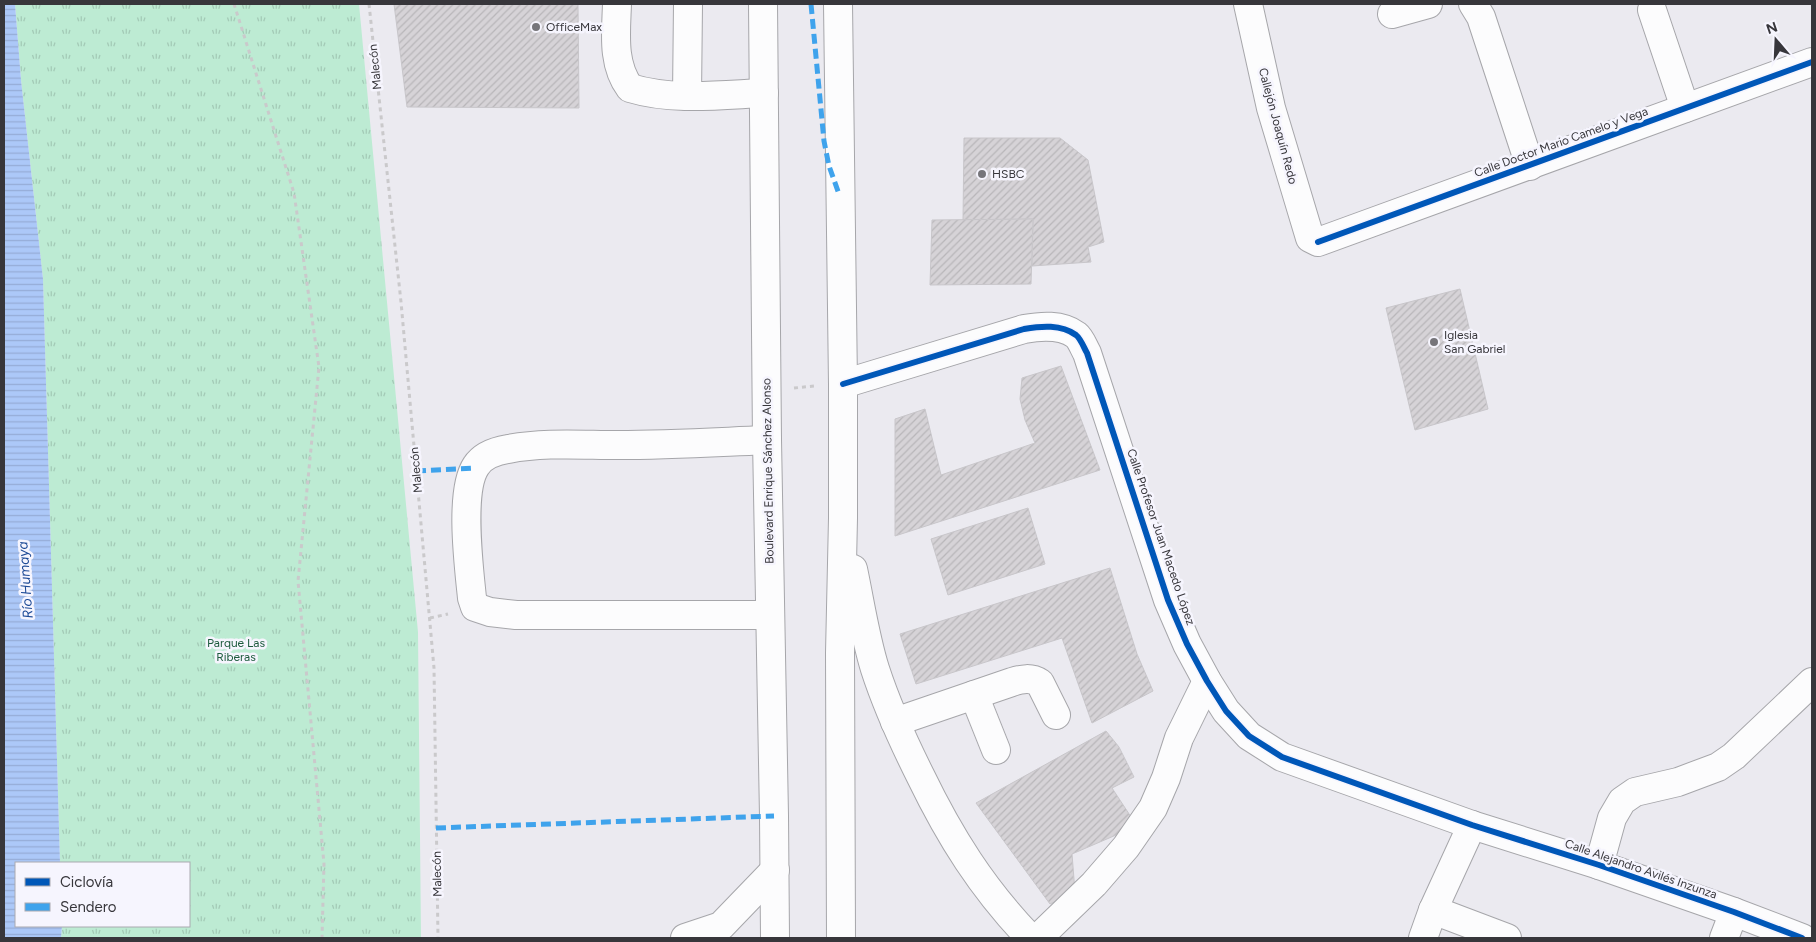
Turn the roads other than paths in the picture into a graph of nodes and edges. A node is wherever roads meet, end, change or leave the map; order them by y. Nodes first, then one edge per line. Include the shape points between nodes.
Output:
1 (616, 4) edge
2 (688, 4) edge
3 (763, 4) edge
4 (838, 4) edge
5 (1248, 4) edge
6 (1428, 4) edge
7 (1473, 4) edge
8 (1652, 10) dead end
9 (1392, 14) dead end
10 (1812, 62) edge
11 (764, 93) junction
12 (687, 96) junction
13 (1685, 108) junction
14 (1530, 166) junction
15 (1318, 242) joint
16 (843, 384) junction
17 (767, 440) junction
18 (843, 518) junction
19 (770, 615) junction
20 (1206, 681) junction
21 (1812, 682) edge
22 (974, 695) junction
23 (1056, 715) dead end
24 (895, 722) junction
25 (996, 750) dead end
26 (1472, 826) junction
27 (1599, 865) junction
28 (775, 870) junction
29 (1433, 910) junction
30 (1734, 912) junction
31 (685, 938) edge
32 (775, 938) edge
33 (841, 938) edge
34 (1030, 938) edge
35 (1038, 938) edge
36 (1423, 938) edge
37 (1507, 938) edge
38 (1724, 938) edge
39 (1802, 938) edge

1 - 12 main road via 616,55 630,88
2 - 12 main road
3 - 11 main road, Boulevard Enrique Sánchez Alonso
4 - 16 main road
5 - 15 main road, Callejón Joaquín Redo via 1271,108 1302,218 1310,238
6 - 9 main road
7 - 14 main road via 1481,18
8 - 13 main road
10 - 13 main road, Calle Doctor Mario Camelo y Vega
11 - 12 main road
11 - 17 main road, Boulevard Enrique Sánchez Alonso
13 - 14 main road, Calle Doctor Mario Camelo y Vega
14 - 15 main road, Calle Doctor Mario Camelo y Vega
16 - 18 main road
16 - 20 main road, Calle Profesor Juan Macedo López via 1024,329 1046,326 1076,336 1087,353 1168,600
17 - 19 main road, Boulevard Enrique Sánchez Alonso
17 - 19 main road via 532,446 494,452 474,468 466,527 472,598 475,607 481,610 516,615
18 - 24 main road via 875,669
18 - 33 main road
19 - 28 main road, Boulevard Enrique Sánchez Alonso
20 - 26 main road, Calle Profesor Juan Macedo López via 1226,711 1249,736 1282,757
20 - 35 main road via 1179,738 1153,808 1094,884
21 - 27 main road via 1734,756 1718,767 1678,782 1635,792 1622,801 1612,818
22 - 23 main road via 1012,682 1035,680 1045,690
22 - 24 main road
22 - 25 main road
24 - 34 main road via 939,814 970,865 1006,913
26 - 27 main road, Calle Alejandro Avilés Inzunza
26 - 29 main road
27 - 30 main road, Calle Alejandro Avilés Inzunza
28 - 31 main road via 721,926
28 - 32 main road, Boulevard Enrique Sánchez Alonso
29 - 36 main road
29 - 37 main road
30 - 38 main road
30 - 39 main road, Calle Alejandro Avilés Inzunza

